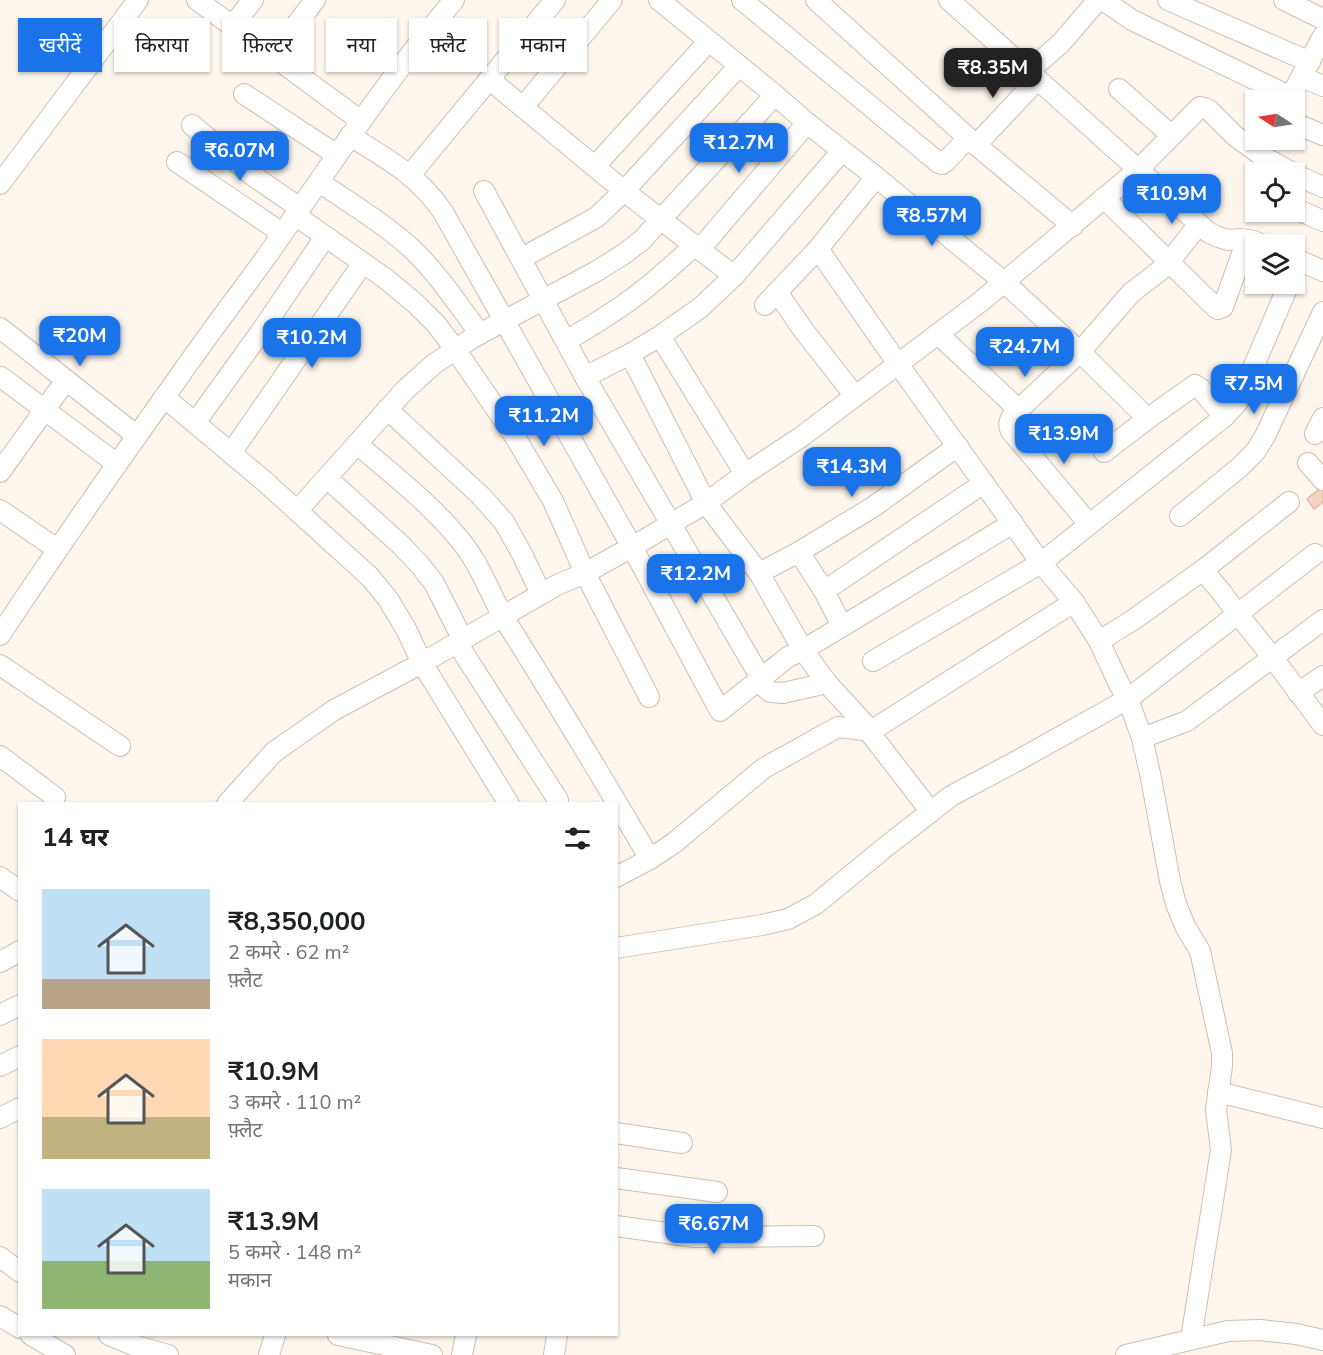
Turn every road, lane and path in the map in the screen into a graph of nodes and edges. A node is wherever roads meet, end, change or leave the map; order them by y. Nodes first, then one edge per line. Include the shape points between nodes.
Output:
1 (138, 0) edge
2 (253, 0) edge
3 (315, 0) edge
4 (454, 0) edge
5 (555, 0) edge
6 (612, 0) edge
7 (658, 0) edge
8 (742, 0) edge
9 (816, 0) edge
10 (949, 0) edge
11 (1100, 0) edge
12 (1168, 0) edge
13 (1284, 0) edge
14 (200, 1) edge
15 (222, 18) edge
16 (238, 18) edge
17 (301, 18) edge
18 (1323, 33) edge
19 (709, 41) junction
20 (739, 66) junction
21 (1306, 69) junction
22 (292, 72) edge
23 (1033, 76) junction
24 (489, 79) junction
25 (1323, 86) edge
26 (1119, 89) dead end
27 (1272, 90) edge
28 (1295, 90) edge
29 (244, 94) dead end
30 (775, 95) junction
31 (523, 107) junction
32 (807, 123) junction
33 (192, 125) dead end
34 (1305, 128) edge
35 (355, 129) junction
36 (1171, 135) junction
37 (1323, 135) edge
38 (972, 141) junction
39 (842, 151) junction
40 (337, 155) junction
41 (177, 162) dead end
42 (1273, 162) edge
43 (595, 166) junction
44 (1139, 169) junction
45 (410, 175) junction
46 (876, 177) junction
47 (1305, 179) edge
48 (319, 182) junction
49 (0, 184) edge
50 (1323, 187) edge
51 (484, 190) dead end
52 (624, 191) junction
53 (1104, 198) junction
54 (297, 212) junction
55 (1305, 213) edge
56 (662, 220) junction
57 (1323, 221) edge
58 (1199, 224) junction
59 (1072, 226) junction
60 (282, 233) junction
61 (325, 237) junction
62 (1245, 240) edge
63 (698, 247) junction
64 (818, 249) junction
65 (522, 258) junction
66 (1245, 260) edge
67 (1169, 262) junction
68 (363, 263) junction
69 (1305, 266) edge
70 (1323, 271) edge
71 (734, 276) junction
72 (1004, 282) junction
73 (1285, 294) edge
74 (544, 299) junction
75 (1323, 312) edge
76 (504, 321) junction
77 (0, 328) edge
78 (480, 334) junction
79 (938, 334) junction
80 (660, 336) junction
81 (566, 341) junction
82 (455, 349) junction
83 (1080, 352) junction
84 (630, 354) junction
85 (898, 364) junction
86 (1, 377) edge
87 (585, 377) junction
88 (66, 380) junction
89 (855, 396) junction
90 (164, 397) junction
91 (44, 409) junction
92 (387, 409) junction
93 (1019, 410) junction
94 (1150, 417) junction
95 (1224, 417) junction
96 (195, 423) junction
97 (137, 436) junction
98 (357, 444) junction
99 (958, 446) junction
100 (1104, 452) dead end
101 (231, 453) junction
102 (1308, 463) dead end
103 (117, 464) junction
104 (0, 472) edge
105 (745, 474) junction
106 (327, 478) junction
107 (1323, 480) edge
108 (984, 483) junction
109 (1289, 502) dead end
110 (706, 503) junction
111 (0, 510) edge
112 (297, 511) junction
113 (1180, 516) dead end
114 (1012, 523) junction
115 (671, 524) junction
116 (1089, 524) junction
117 (632, 547) junction
118 (57, 549) junction
119 (799, 552) junction
120 (1315, 554) dead end
121 (1041, 563) junction
122 (1203, 570) junction
123 (585, 573) junction
124 (759, 573) junction
125 (824, 591) junction
126 (541, 594) junction
127 (1074, 602) junction
128 (1237, 614) junction
129 (503, 616) junction
130 (1323, 620) edge
131 (842, 626) junction
132 (0, 634) edge
133 (460, 641) junction
134 (1100, 641) junction
135 (803, 650) junction
136 (1274, 658) junction
137 (873, 661) dead end
138 (422, 663) junction
139 (0, 665) edge
140 (756, 675) junction
141 (1323, 675) edge
142 (827, 683) junction
143 (1298, 693) junction
144 (649, 697) dead end
145 (1128, 699) junction
146 (1323, 725) edge
147 (871, 731) junction
148 (1142, 738) junction
149 (120, 746) dead end
150 (0, 756) edge
151 (55, 797) dead end
152 (558, 800) dead end
153 (229, 802) edge
154 (507, 802) edge
155 (616, 802) edge
156 (618, 805) edge
157 (931, 812) junction
158 (650, 859) junction
159 (618, 876) edge
160 (0, 877) edge
161 (18, 890) edge
162 (618, 948) edge
163 (18, 952) edge
164 (0, 962) edge
165 (18, 1006) edge
166 (0, 1015) edge
167 (18, 1057) edge
168 (0, 1066) edge
169 (1218, 1092) junction
170 (18, 1109) edge
171 (0, 1118) edge
172 (1323, 1118) edge
173 (618, 1132) edge
174 (682, 1143) dead end
175 (618, 1178) edge
176 (717, 1192) dead end
177 (618, 1226) edge
178 (814, 1236) dead end
179 (0, 1257) edge
180 (18, 1270) edge
181 (0, 1316) edge
182 (18, 1327) edge
183 (33, 1336) edge
184 (111, 1336) edge
185 (275, 1336) edge
186 (343, 1336) edge
187 (466, 1336) edge
188 (557, 1336) edge
189 (1191, 1339) junction
190 (1323, 1340) edge
191 (164, 1354) edge
192 (65, 1355) edge
193 (269, 1355) edge
194 (432, 1355) edge
195 (462, 1355) edge
196 (554, 1355) edge
197 (1126, 1355) edge

1 - 49 street
2 - 16 street
3 - 17 street
4 - 35 street
5 - 24 street
6 - 31 street
7 - 19 street
8 - 38 street via 939,163
9 - 38 street
10 - 23 street
11 - 23 street
11 - 27 street
12 - 21 street
13 - 18 street
14 - 15 street
18 - 21 street
19 - 20 street
19 - 43 street
20 - 30 street
20 - 52 street
21 - 25 street
21 - 28 street
22 - 35 street
23 - 38 street
23 - 44 street
24 - 31 street
24 - 45 street
26 - 36 street
29 - 40 street
30 - 32 street
30 - 56 street
31 - 43 street
32 - 39 street
32 - 63 street
33 - 54 street
34 - 37 street
35 - 40 street
35 - 45 street
36 - 42 street via 1200,107 1205,108 1235,136
36 - 44 street
38 - 59 street
39 - 46 street
39 - 71 street
40 - 48 street
41 - 60 street
43 - 52 street
44 - 53 street
44 - 58 street
45 - 76 street via 434,198
46 - 64 street
46 - 72 street
47 - 50 street
48 - 54 street
48 - 78 street via 412,250
51 - 65 street
52 - 56 street
52 - 65 street via 597,217
53 - 59 street
53 - 67 street
54 - 60 street
54 - 61 street
55 - 57 street
56 - 63 street
56 - 74 street via 624,254
58 - 62 street via 1218,237
58 - 67 street
59 - 72 street
60 - 90 street
61 - 68 street
61 - 96 street
63 - 71 street
63 - 81 street via 630,301
64 - 85 street
64 - 89 street via 771,299 804,331
65 - 74 street
66 - 67 street via 1221,309 1216,309
67 - 83 street via 1131,293
68 - 82 street via 416,304
68 - 101 street
69 - 70 street
71 - 80 street via 700,308
72 - 79 street
72 - 83 street
73 - 95 street via 1244,389
74 - 76 street
74 - 81 street
75 - 113 street via 1255,452
76 - 78 street
76 - 117 street
77 - 88 street
78 - 82 street
79 - 85 street
79 - 93 street
80 - 84 street
80 - 105 street
81 - 87 street
82 - 92 street
82 - 123 street via 526,454 553,501
83 - 93 street
83 - 94 street
84 - 87 street
84 - 110 street
85 - 89 street
85 - 99 street
86 - 91 street
87 - 115 street
88 - 91 street
88 - 97 street
89 - 105 street
90 - 96 street
90 - 97 street
91 - 103 street
91 - 104 street
92 - 98 street
92 - 126 street via 504,522
93 - 116 street via 1009,421 1011,431
94 - 95 street via 1195,385
94 - 100 street
95 - 116 street
96 - 101 street
97 - 103 street
98 - 106 street
98 - 129 street via 445,522 463,543
99 - 108 street
99 - 119 street via 873,507
101 - 112 street
102 - 107 street
103 - 118 street
105 - 110 street
106 - 112 street
106 - 133 street via 420,565 434,583
108 - 114 street
108 - 125 street
109 - 122 street
110 - 115 street
110 - 124 street
111 - 118 street
112 - 138 street via 382,591
114 - 121 street
114 - 131 street
115 - 117 street
115 - 140 street
116 - 121 street
117 - 123 street
117 - 140 street via 720,711
118 - 132 street
119 - 124 street
119 - 125 street
120 - 128 street
121 - 127 street
121 - 137 street
122 - 128 street
122 - 134 street
123 - 126 street
123 - 144 street
124 - 135 street
125 - 131 street
126 - 129 street
127 - 134 street
127 - 147 street
128 - 136 street
128 - 145 street
129 - 133 street
129 - 155 street
130 - 136 street
131 - 135 street
133 - 138 street
133 - 152 street
134 - 145 street
135 - 140 street
135 - 142 street
136 - 143 street
136 - 148 street via 1187,721
138 - 153 street via 334,710 274,752
138 - 154 street
139 - 149 street
140 - 142 street via 770,692 783,693
141 - 143 street
142 - 147 street
143 - 146 street
145 - 148 street
145 - 157 street via 951,796
147 - 157 street
147 - 158 street via 838,727 764,768
148 - 169 street via 1176,904 1200,951 1216,1023 1222,1053
150 - 151 street
156 - 158 street
157 - 162 street via 816,904 788,919
158 - 159 street
160 - 161 street
163 - 164 street
165 - 166 street
167 - 168 street
169 - 172 street
169 - 189 street via 1221,1150
170 - 171 street
173 - 174 street
175 - 176 street
177 - 178 street via 695,1237
179 - 180 street
181 - 182 street
183 - 192 street
184 - 191 street
185 - 193 street
186 - 194 street
187 - 195 street
188 - 196 street
189 - 190 street via 1228,1331 1260,1330
189 - 197 street

